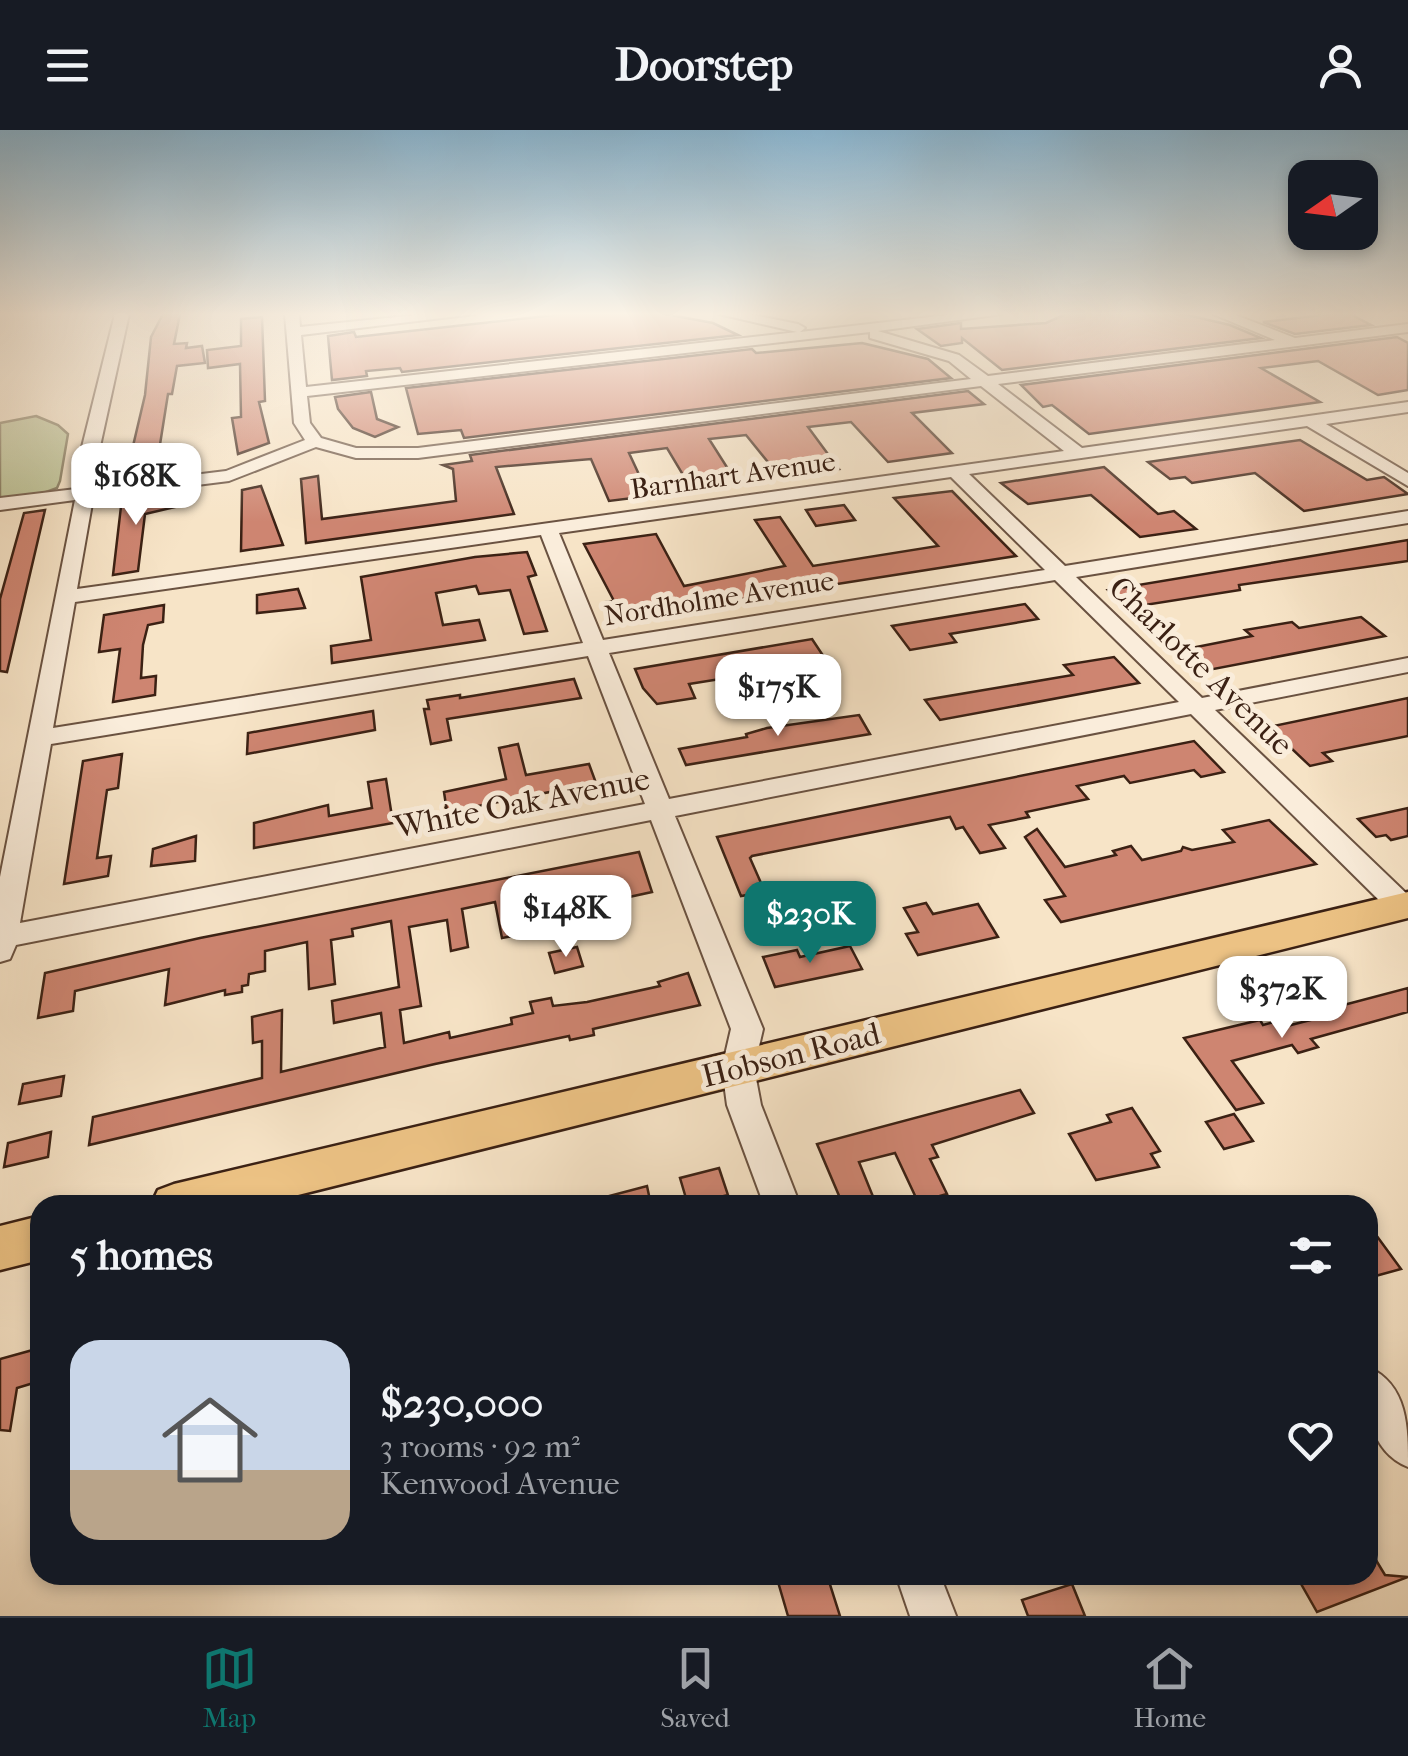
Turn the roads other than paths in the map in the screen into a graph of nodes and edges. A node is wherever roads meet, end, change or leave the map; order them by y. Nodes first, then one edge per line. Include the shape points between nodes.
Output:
1 (106, 383) edge
2 (300, 383) edge
3 (377, 383) edge
4 (977, 383) edge
5 (990, 383) edge
6 (301, 392) junction
7 (1408, 406) edge
8 (1310, 421) junction
9 (316, 442) junction
10 (1078, 453) junction
11 (955, 471) junction
12 (1408, 481) edge
13 (86, 494) junction
14 (0, 504) edge
15 (1408, 517) edge
16 (548, 528) junction
17 (1060, 573) junction
18 (66, 597) junction
19 (597, 648) junction
20 (1408, 665) edge
21 (1194, 706) junction
22 (39, 738) junction
23 (663, 809) junction
24 (1405, 906) edge
25 (1, 944) edge
26 (738, 1068) junction
27 (215, 1195) edge
28 (778, 1195) edge
29 (30, 1240) edge
30 (0, 1248) edge
31 (1378, 1402) edge
32 (1408, 1446) edge
33 (922, 1585) edge
34 (933, 1616) edge

1 - 13 street
2 - 6 street
3 - 6 street
4 - 9 street via 418,452 356,453
5 - 10 street
6 - 9 street via 302,423
7 - 8 street, Barnhart Avenue
8 - 10 street, Barnhart Avenue
8 - 12 street
9 - 13 street via 246,472
10 - 11 street, Barnhart Avenue
11 - 16 street, Barnhart Avenue
11 - 17 street, Charlotte Avenue
13 - 14 street
13 - 18 street
15 - 17 street, Nordholme Avenue
16 - 18 street, Barnhart Avenue
16 - 19 street
17 - 19 street, Nordholme Avenue
17 - 21 street, Charlotte Avenue
18 - 22 street
19 - 22 street, Nordholme Avenue
19 - 23 street
20 - 21 street, White Oak Avenue
21 - 23 street, White Oak Avenue
21 - 24 street, Charlotte Avenue
22 - 25 street
23 - 25 street, White Oak Avenue
23 - 26 street via 747,1029
24 - 26 main road, Hobson Road
26 - 27 main road, Hobson Road
26 - 28 street via 744,1105
29 - 30 main road
31 - 32 street
33 - 34 street

